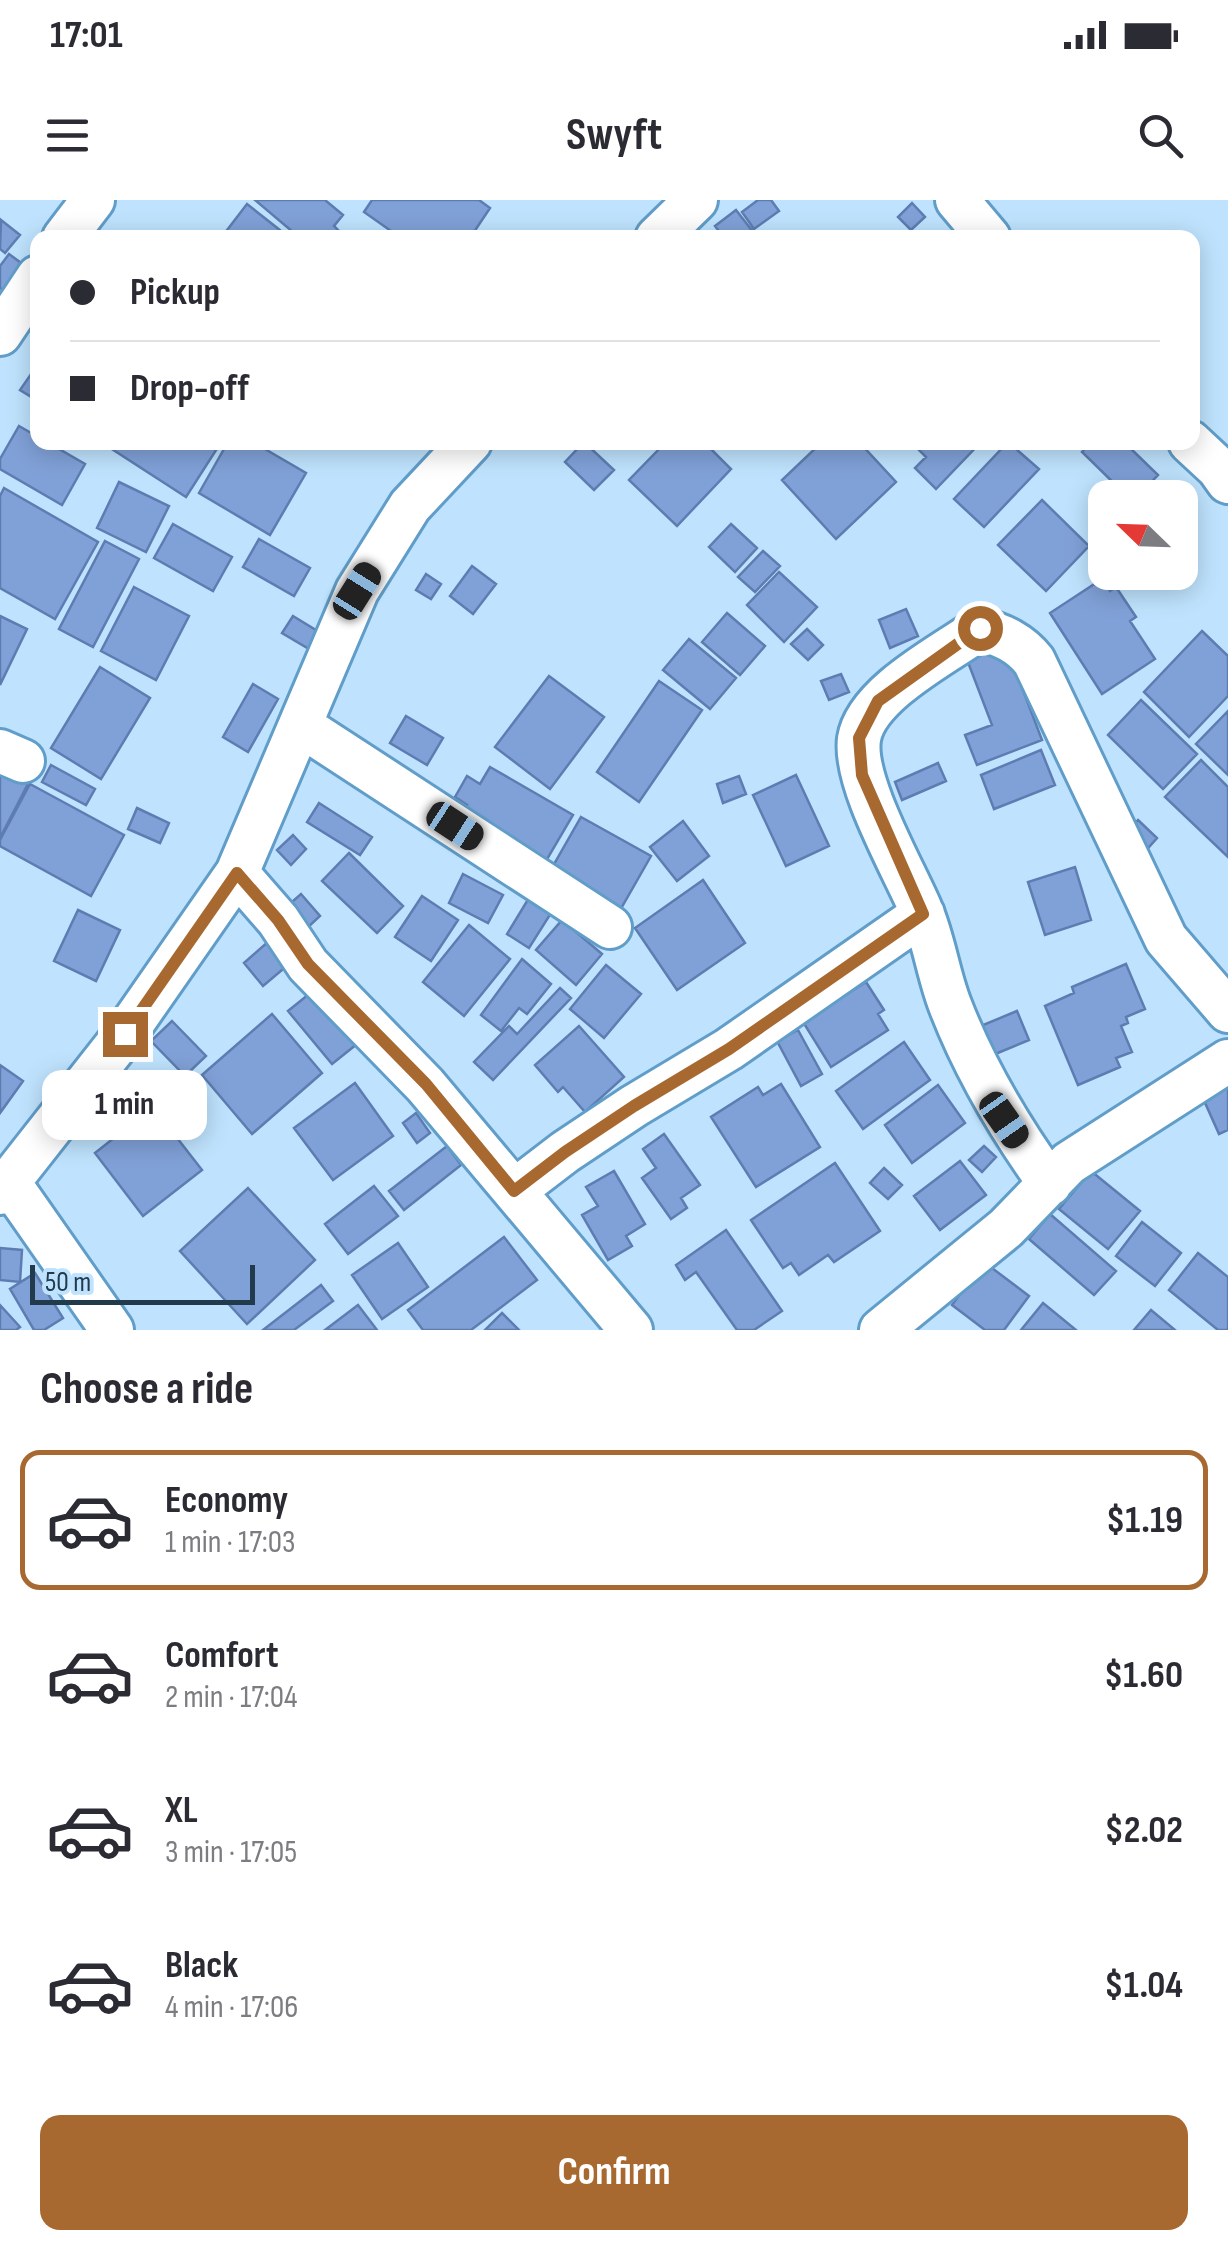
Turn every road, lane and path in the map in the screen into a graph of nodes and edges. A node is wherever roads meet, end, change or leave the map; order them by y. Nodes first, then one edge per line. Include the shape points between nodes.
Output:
1 (92, 200) edge
2 (696, 200) edge
3 (957, 200) edge
4 (70, 230) edge
5 (665, 230) edge
6 (982, 230) edge
7 (30, 290) edge
8 (0, 334) edge
9 (462, 450) edge
10 (300, 725) junction
11 (237, 873) junction
12 (923, 914) junction
13 (610, 927) dead end
14 (1228, 1011) edge
15 (1228, 1061) edge
16 (1050, 1184) junction
17 (5, 1189) edge
18 (514, 1191) junction
19 (112, 1330) edge
20 (631, 1330) edge
21 (881, 1330) edge

1 - 4 street
2 - 5 street
3 - 6 street
7 - 8 street
9 - 10 street via 410,506 357,591
10 - 11 street
10 - 13 street
11 - 17 street
11 - 18 street via 308,964 426,1084
12 - 14 street via 862,775 859,738 878,701 980,628 1024,648 1034,662 1166,940
12 - 16 street via 949,1003 982,1076
12 - 18 street
15 - 16 street via 1070,1164
16 - 21 street
17 - 19 street
18 - 20 street

